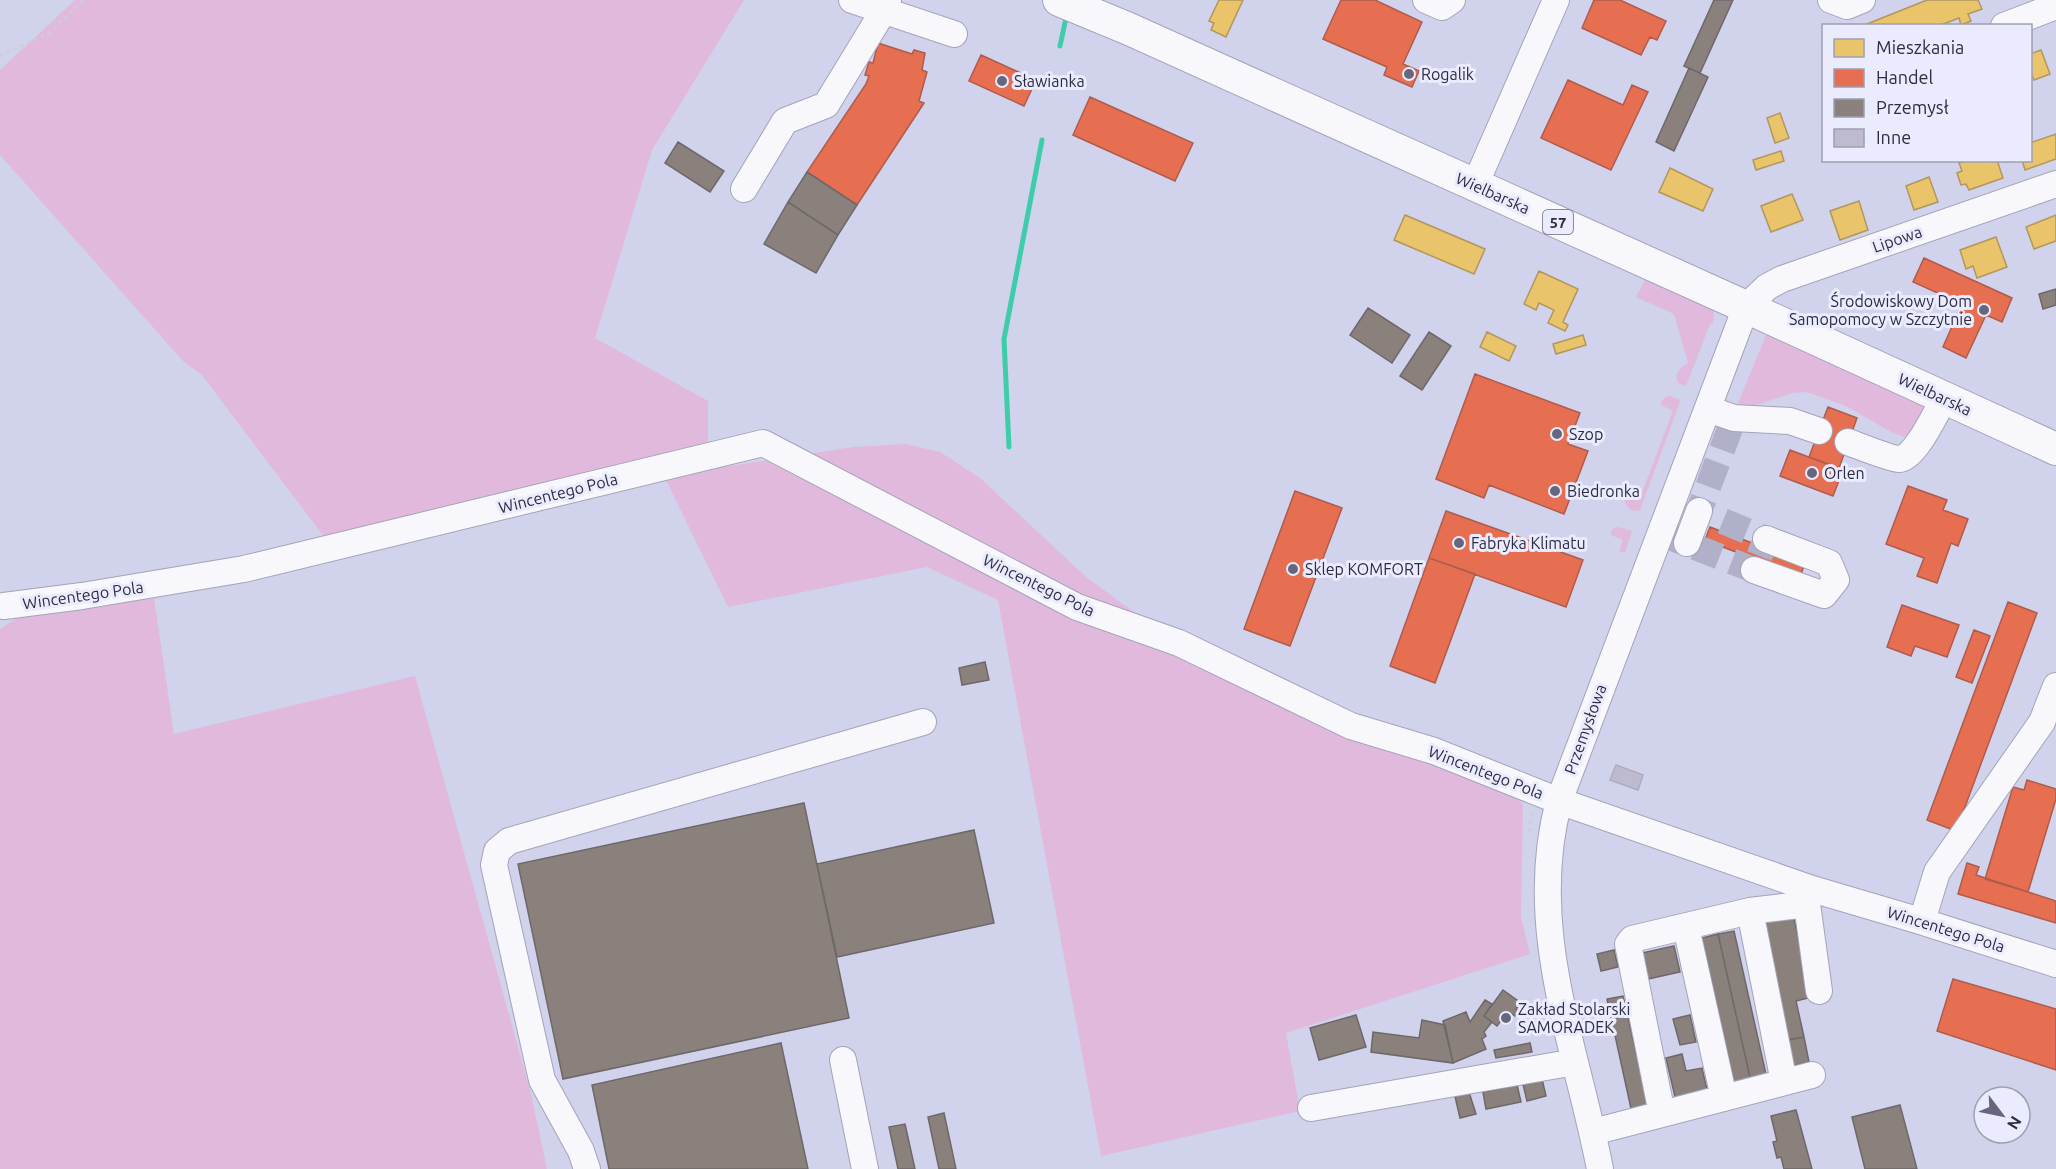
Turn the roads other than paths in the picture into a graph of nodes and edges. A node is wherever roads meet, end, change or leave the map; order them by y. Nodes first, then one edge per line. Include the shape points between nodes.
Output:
1 (852, 0) edge
2 (1059, 0) edge
3 (1426, 0) edge
4 (1452, 0) edge
5 (1831, 0) edge
6 (1862, 0) edge
7 (1548, 3) edge
8 (886, 5) edge
9 (2056, 6) edge
10 (2009, 24) edge
11 (954, 34) dead end
12 (2056, 184) edge
13 (1475, 185) junction
14 (744, 189) dead end
15 (1746, 307) junction
16 (1944, 399) junction
17 (1708, 408) junction
18 (1819, 431) dead end
19 (1848, 442) dead end
20 (2056, 449) edge
21 (1699, 511) dead end
22 (1766, 539) dead end
23 (1687, 543) dead end
24 (1754, 570) dead end
25 (1, 603) edge
26 (2056, 686) edge
27 (923, 722) dead end
28 (1558, 801) junction
29 (1809, 897) junction
30 (1750, 911) junction
31 (1922, 921) junction
32 (1686, 927) junction
33 (2056, 964) edge
34 (1819, 991) dead end
35 (843, 1060) dead end
36 (1575, 1062) junction
37 (1812, 1075) dead end
38 (1784, 1082) junction
39 (1724, 1098) junction
40 (1311, 1108) dead end
41 (1662, 1114) junction
42 (1593, 1132) junction
43 (587, 1169) edge
44 (865, 1169) edge
45 (1600, 1169) edge

1 - 8 street
2 - 13 main road, Wielbarska / 57
3 - 4 street via 1442,7
5 - 6 street via 1847,6
7 - 13 street
8 - 11 street
8 - 14 street via 826,105 786,121
9 - 10 street
12 - 15 street, Lipowa via 1782,279
13 - 15 main road, Wielbarska / 57
15 - 16 main road, Wielbarska / 57
15 - 17 street, Przemysłowa
16 - 19 street via 1908,456 1899,459
16 - 20 main road, Wielbarska / 57
17 - 18 street via 1734,418 1790,421
17 - 28 street, Przemysłowa
21 - 23 street
22 - 24 street via 1829,563 1836,580 1824,595
25 - 28 street, Wincentego Pola via 82,597 244,569 764,443 1077,607 1179,643 1351,726 1434,751
26 - 31 street via 2042,722 1937,872
27 - 43 street via 509,841 497,851 494,865 542,1080
28 - 29 street, Wincentego Pola
28 - 36 street, Przemysłowa via 1549,845 1546,909 1555,973
29 - 30 street
29 - 31 street, Wincentego Pola
29 - 34 street
30 - 32 street
30 - 38 street
31 - 33 street, Wincentego Pola
32 - 39 street
32 - 41 street via 1632,939 1628,944
35 - 44 street
36 - 40 street
36 - 42 street, Przemysłowa
37 - 38 street
38 - 39 street
39 - 41 street
41 - 42 street
42 - 45 street, Przemysłowa

